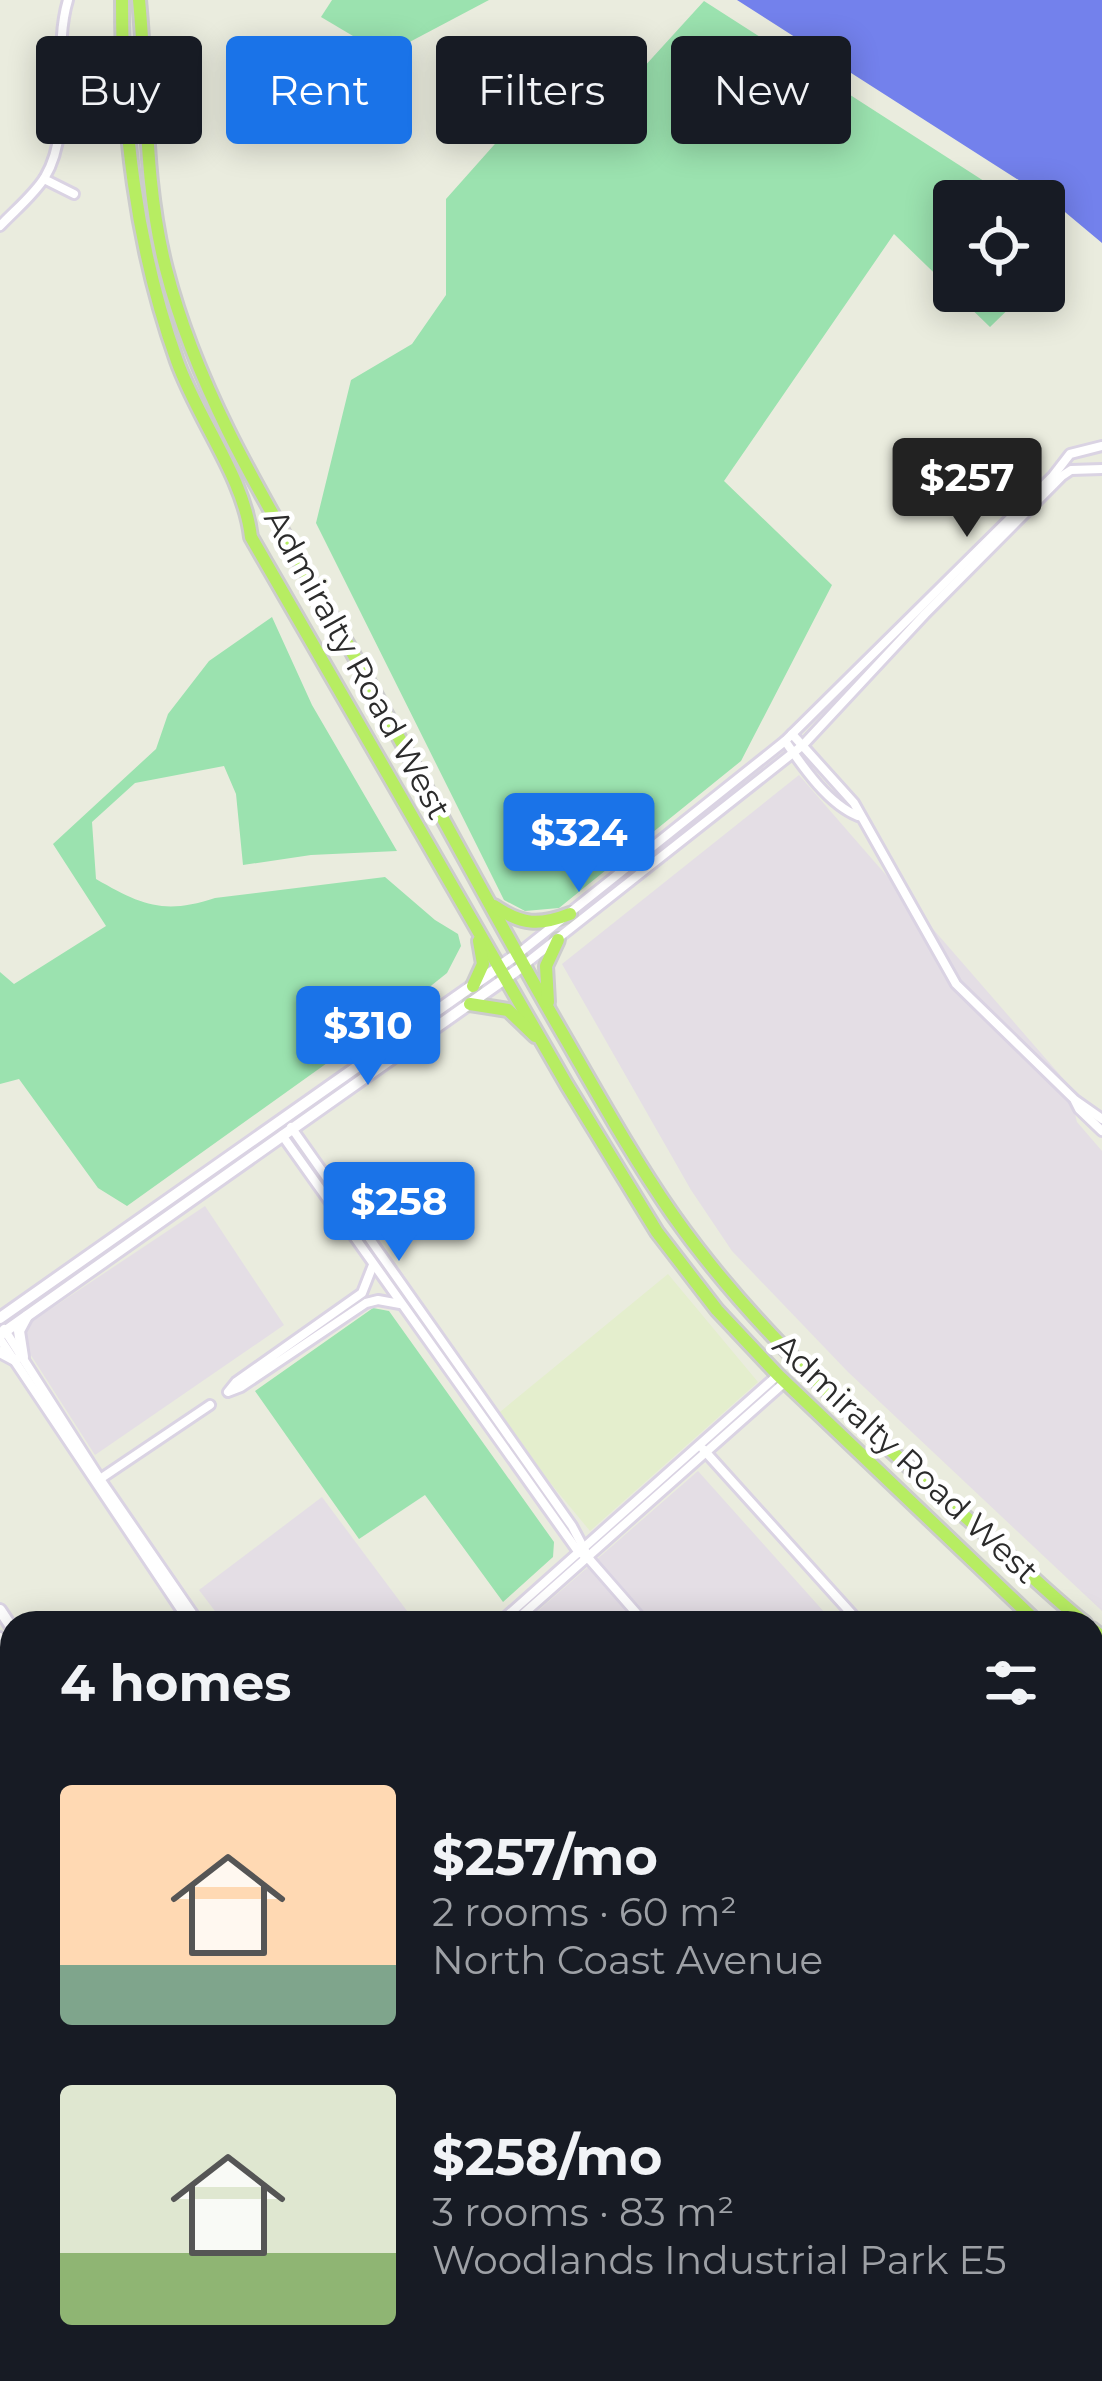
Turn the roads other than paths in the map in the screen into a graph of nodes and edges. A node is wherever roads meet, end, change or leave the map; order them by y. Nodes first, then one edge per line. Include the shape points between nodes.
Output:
1 (68, 0) edge
2 (122, 0) edge
3 (139, 0) edge
4 (44, 179) junction
5 (74, 194) dead end
6 (0, 226) edge
7 (1102, 446) edge
8 (1102, 469) edge
9 (335, 622) junction
10 (323, 660) junction
11 (367, 678) junction
12 (345, 698) junction
13 (788, 737) junction
14 (802, 745) junction
15 (793, 753) junction
16 (836, 783) junction
17 (826, 792) junction
18 (860, 817) junction
19 (488, 902) junction
20 (570, 914) junction
21 (476, 927) junction
22 (558, 940) junction
23 (520, 961) junction
24 (503, 974) junction
25 (473, 986) junction
26 (470, 1004) junction
27 (550, 1012) junction
28 (544, 1045) junction
29 (1075, 1100) junction
30 (1102, 1119) edge
31 (279, 1121) junction
32 (1102, 1131) edge
33 (288, 1133) junction
34 (373, 1265) junction
35 (402, 1305) junction
36 (29, 1312) junction
37 (1, 1329) edge
38 (0, 1352) edge
39 (19, 1358) junction
40 (781, 1378) junction
41 (210, 1405) dead end
42 (864, 1426) junction
43 (701, 1446) junction
44 (852, 1448) junction
45 (905, 1464) junction
46 (100, 1479) junction
47 (892, 1482) junction
48 (604, 1533) junction
49 (580, 1547) junction
50 (588, 1558) junction
51 (560, 1574) junction
52 (524, 1607) junction
53 (182, 1611) edge
54 (192, 1611) edge
55 (518, 1611) edge
56 (521, 1611) edge
57 (634, 1611) edge
58 (849, 1611) edge
59 (1026, 1611) edge
60 (1072, 1611) edge

1 - 4 street via 58,129
2 - 10 main road, Admiralty Road West via 125,134 167,332 247,505 250,538
3 - 9 main road, Admiralty Road West via 150,189 172,289 232,441
4 - 5 street
4 - 6 street
7 - 13 street via 1070,454
8 - 14 street via 1062,476
9 - 10 main road via 346,656 334,667
9 - 11 main road, Admiralty Road West
10 - 12 main road, Admiralty Road West
11 - 12 main road via 357,670 342,675
11 - 19 main road, Admiralty Road West
12 - 21 main road, Admiralty Road West
13 - 14 street
13 - 15 street
13 - 20 street
14 - 15 street
14 - 16 street
15 - 17 street
15 - 22 street
16 - 17 street
16 - 18 street
17 - 18 street
18 - 29 street via 956,984
19 - 20 main road via 533,924
19 - 23 main road, Admiralty Road West
20 - 23 street
21 - 24 main road, Admiralty Road West
21 - 25 main road via 483,964
22 - 23 street
22 - 27 main road via 546,967
23 - 24 main road
23 - 27 main road, Admiralty Road West
24 - 25 main road
24 - 26 main road
24 - 28 main road, Admiralty Road West
25 - 31 main road
26 - 28 main road via 508,1010
26 - 33 main road
27 - 42 main road, Admiralty Road West via 674,1216 732,1291
28 - 40 main road, Admiralty Road West via 657,1232
29 - 30 street
29 - 32 street
31 - 33 street
31 - 37 main road
33 - 34 street
33 - 36 main road
33 - 49 street
34 - 35 street
34 - 35 street via 362,1293 228,1392 366,1303
35 - 49 street
36 - 37 main road
36 - 39 main road
37 - 39 street
38 - 39 main road
39 - 46 street
39 - 53 street
40 - 43 street
40 - 44 main road, Admiralty Road West
41 - 46 street
42 - 44 main road via 867,1444
42 - 45 main road, Admiralty Road West
43 - 48 street
43 - 58 street
44 - 47 main road, Admiralty Road West
45 - 47 main road via 892,1469
45 - 60 main road, Admiralty Road West
46 - 54 street
47 - 59 main road, Admiralty Road West
48 - 49 street
48 - 50 street
49 - 50 street
49 - 51 street
50 - 51 street
50 - 57 street
51 - 52 street
52 - 55 street
52 - 56 street

